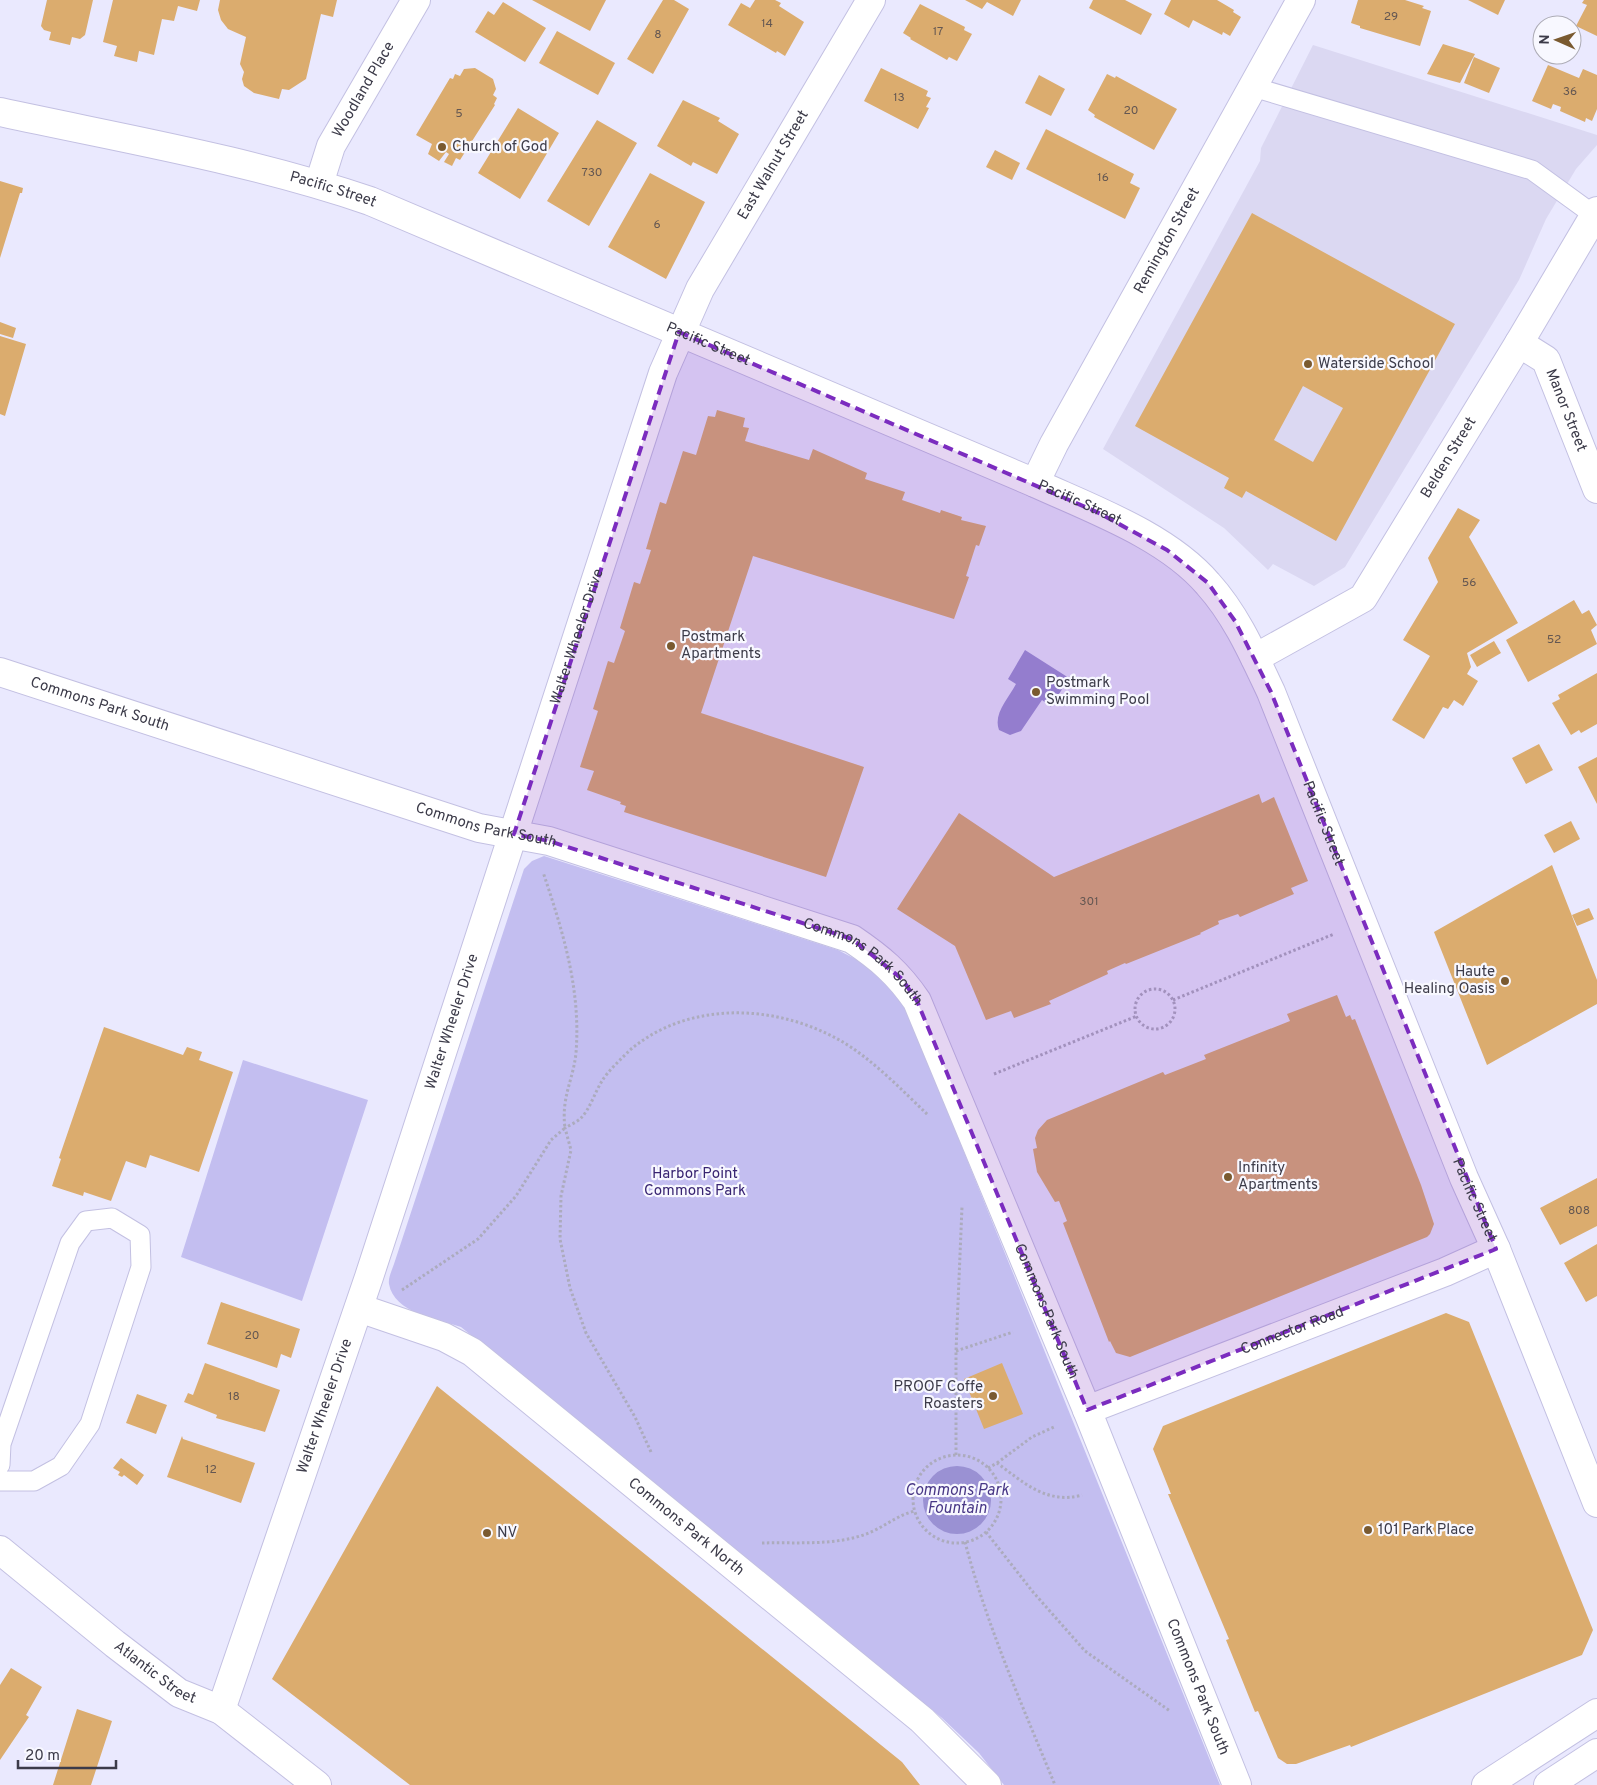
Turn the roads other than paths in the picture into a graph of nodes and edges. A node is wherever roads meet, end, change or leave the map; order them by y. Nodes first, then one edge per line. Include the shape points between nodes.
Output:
1 (416, 0) edge
2 (871, 0) edge
3 (1301, 0) edge
4 (1253, 87) junction
5 (0, 112) edge
6 (319, 184) junction
7 (1596, 213) edge
8 (679, 332) junction
9 (1519, 344) junction
10 (1035, 483) junction
11 (1597, 489) edge
12 (1255, 658) junction
13 (0, 672) edge
14 (514, 834) junction
15 (1496, 1250) junction
16 (359, 1308) junction
17 (1087, 1410) junction
18 (0, 1464) edge
19 (0, 1481) edge
20 (1597, 1503) edge
21 (0, 1550) edge
22 (221, 1710) junction
23 (1597, 1713) edge
24 (1597, 1753) edge
25 (317, 1785) edge
26 (986, 1785) edge
27 (1237, 1785) edge
28 (1486, 1785) edge
29 (1548, 1785) edge

1 - 6 street, Woodland Place via 331,146
2 - 8 street, East Walnut Street via 700,289
3 - 4 street, Remington Street
4 - 7 lane via 1532,170
4 - 10 street, Remington Street
5 - 6 street, Pacific Street
6 - 8 street, Pacific Street via 370,200
7 - 9 street, Belden Street
8 - 10 street, Pacific Street
8 - 14 street, Walter Wheeler Drive via 629,474
9 - 11 street, Manor Street via 1546,360
9 - 12 street, Belden Street via 1363,598
10 - 12 street, Pacific Street via 1138,532 1188,566 1208,584 1235,621
12 - 15 street, Pacific Street via 1288,732 1464,1178
13 - 14 street, Commons Park South via 464,823
14 - 16 street, Walter Wheeler Drive
14 - 17 street, Commons Park South via 549,841 852,939 884,961 902,979 917,1002
15 - 17 street, Connector Road
15 - 20 street, Pacific Street
16 - 22 street, Walter Wheeler Drive
16 - 26 street, Commons Park North via 444,1336 472,1352 900,1701
17 - 27 street, Commons Park South
18 - 19 lane via 1,1444 70,1243 86,1221 112,1218 140,1236 141,1267 90,1424 61,1466 34,1481
21 - 22 street, Atlantic Street via 180,1693
22 - 25 street, Atlantic Street
23 - 28 street
24 - 29 street

